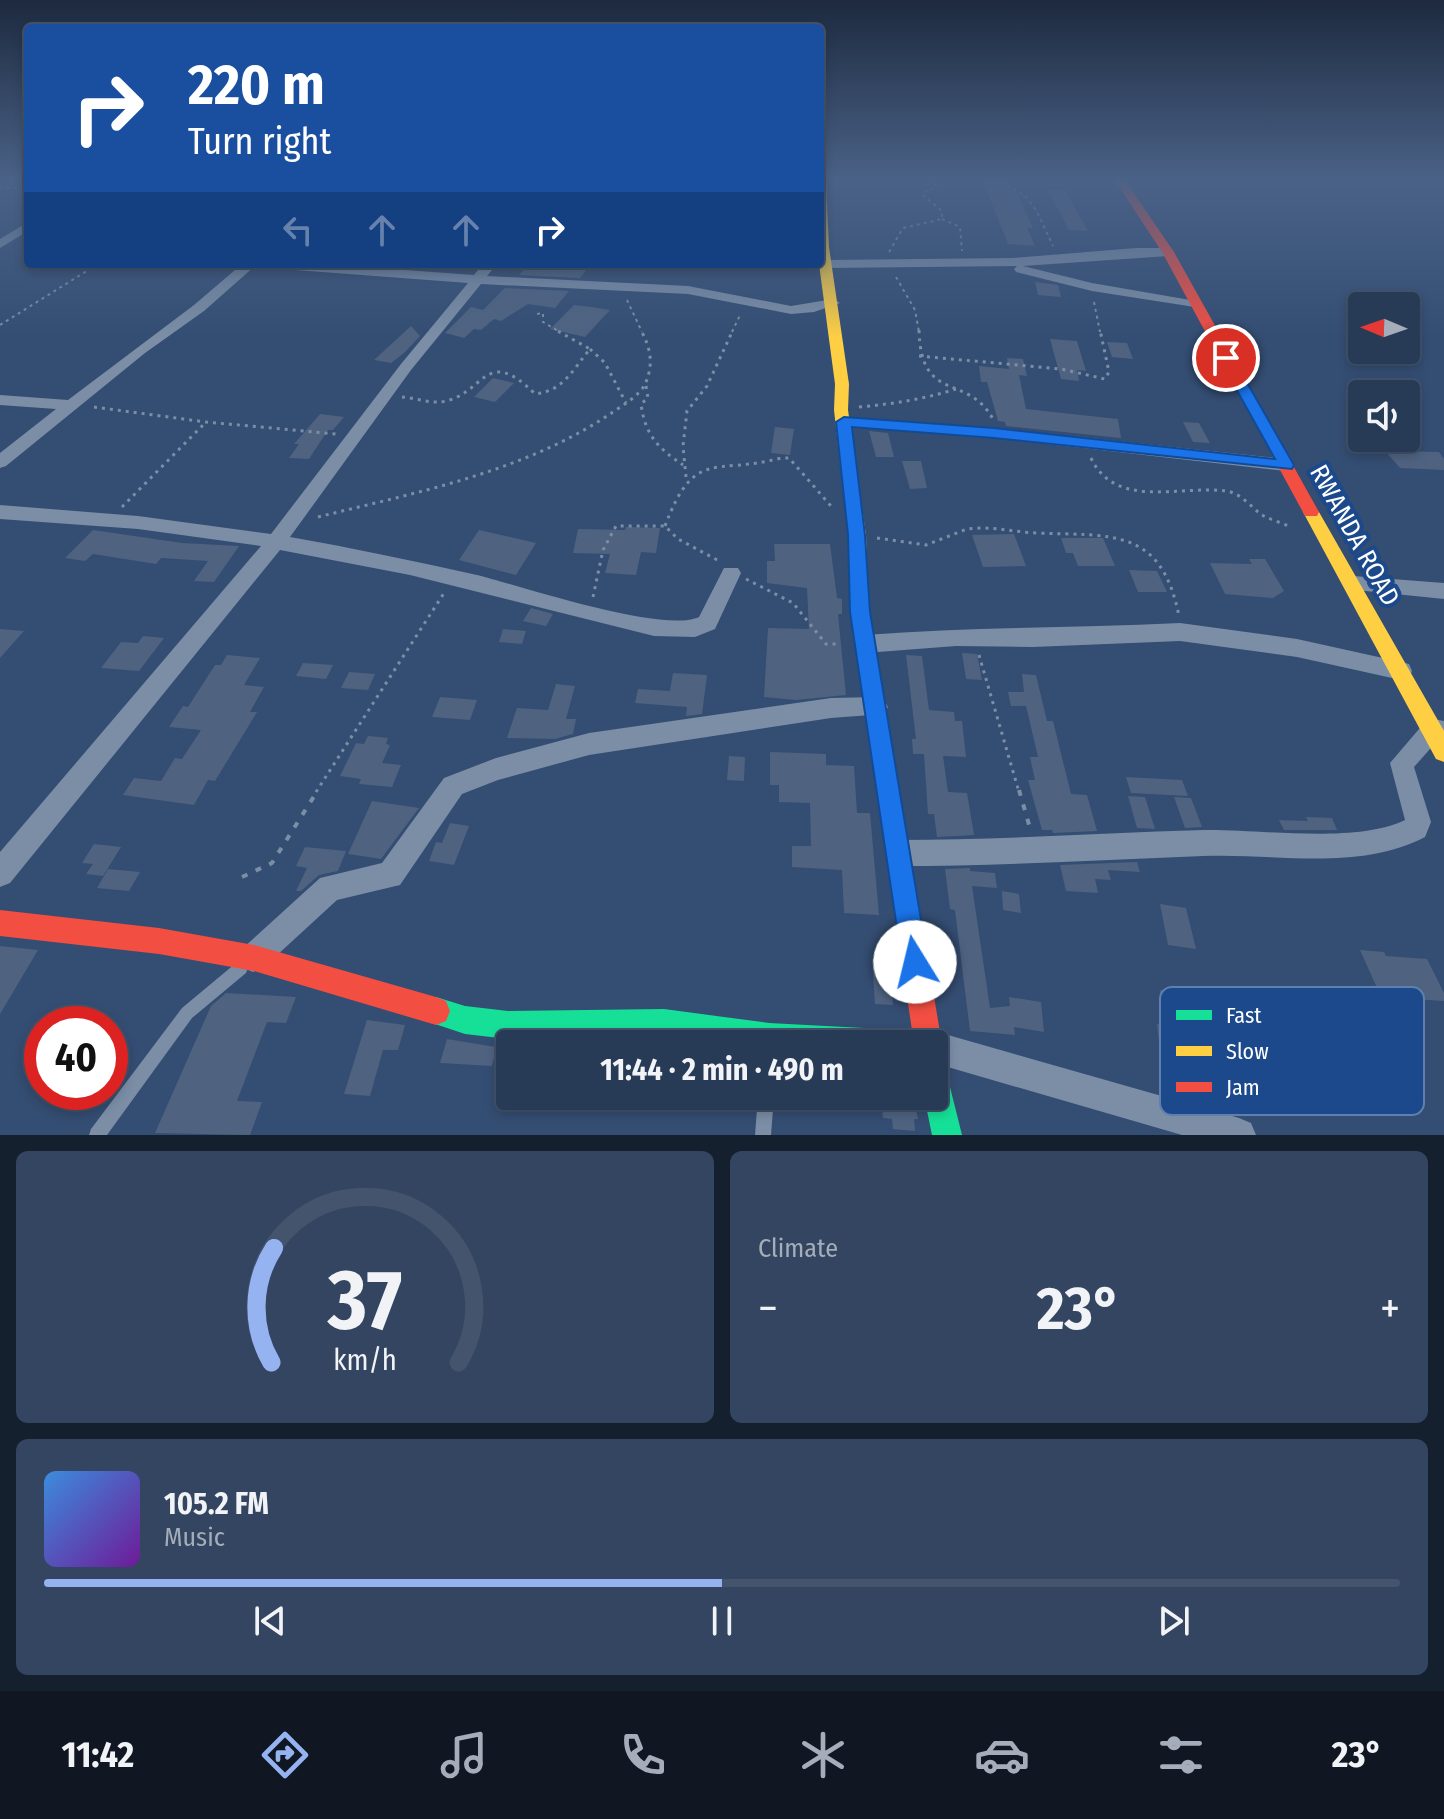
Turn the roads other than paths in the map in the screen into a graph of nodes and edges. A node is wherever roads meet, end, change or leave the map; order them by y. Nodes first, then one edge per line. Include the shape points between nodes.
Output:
1 (19, 232) edge
2 (824, 232) edge
3 (1155, 232) edge
4 (0, 245) edge
5 (24, 248) edge
6 (1168, 252) junction
7 (990, 263) junction
8 (826, 264) junction
9 (245, 268) edge
10 (376, 268) edge
11 (484, 272) edge
12 (833, 303) junction
13 (1196, 305) junction
14 (0, 400) edge
15 (72, 405) junction
16 (842, 416) junction
17 (0, 462) edge
18 (1286, 465) junction
19 (0, 512) edge
20 (274, 544) junction
21 (731, 573) dead end
22 (1353, 584) junction
23 (1444, 591) edge
24 (865, 644) junction
25 (1401, 671) junction
26 (876, 707) junction
27 (1440, 737) edge
28 (898, 853) junction
29 (0, 873) edge
30 (0, 923) edge
31 (253, 958) junction
32 (707, 1030) edge
33 (926, 1030) edge
34 (948, 1051) edge
35 (765, 1110) edge
36 (942, 1110) edge
37 (1160, 1112) edge
38 (1170, 1115) edge
39 (97, 1135) edge
40 (763, 1135) edge
41 (947, 1135) edge
42 (1239, 1135) edge

1 - 4 street
2 - 8 main road
3 - 6 main road, RWANDA ROAD
4 - 5 street
6 - 7 street
6 - 13 main road, RWANDA ROAD
7 - 8 street
7 - 13 street
8 - 12 main road
9 - 15 street
10 - 11 street
11 - 12 street via 613,288 688,290 802,310
11 - 20 street
12 - 16 main road
13 - 18 main road, RWANDA ROAD
14 - 15 street
15 - 17 street
16 - 18 street
16 - 24 main road
18 - 22 main road, RWANDA ROAD
19 - 20 street via 183,526
20 - 21 street via 341,552 639,626 688,632 707,623
20 - 29 street
22 - 23 street
22 - 25 main road, RWANDA ROAD
24 - 25 street via 1180,632 1297,648
24 - 26 main road
25 - 27 main road, RWANDA ROAD
26 - 28 main road
26 - 31 street via 831,708 589,744 453,786 390,875 330,888
27 - 28 street via 1402,763 1418,822 1394,839 1359,845 1206,843
28 - 33 main road
30 - 31 main road via 131,936
31 - 32 main road via 465,1020 508,1025 664,1023
31 - 39 lane via 187,1013
34 - 37 street
35 - 40 lane
36 - 41 main road
38 - 42 street

